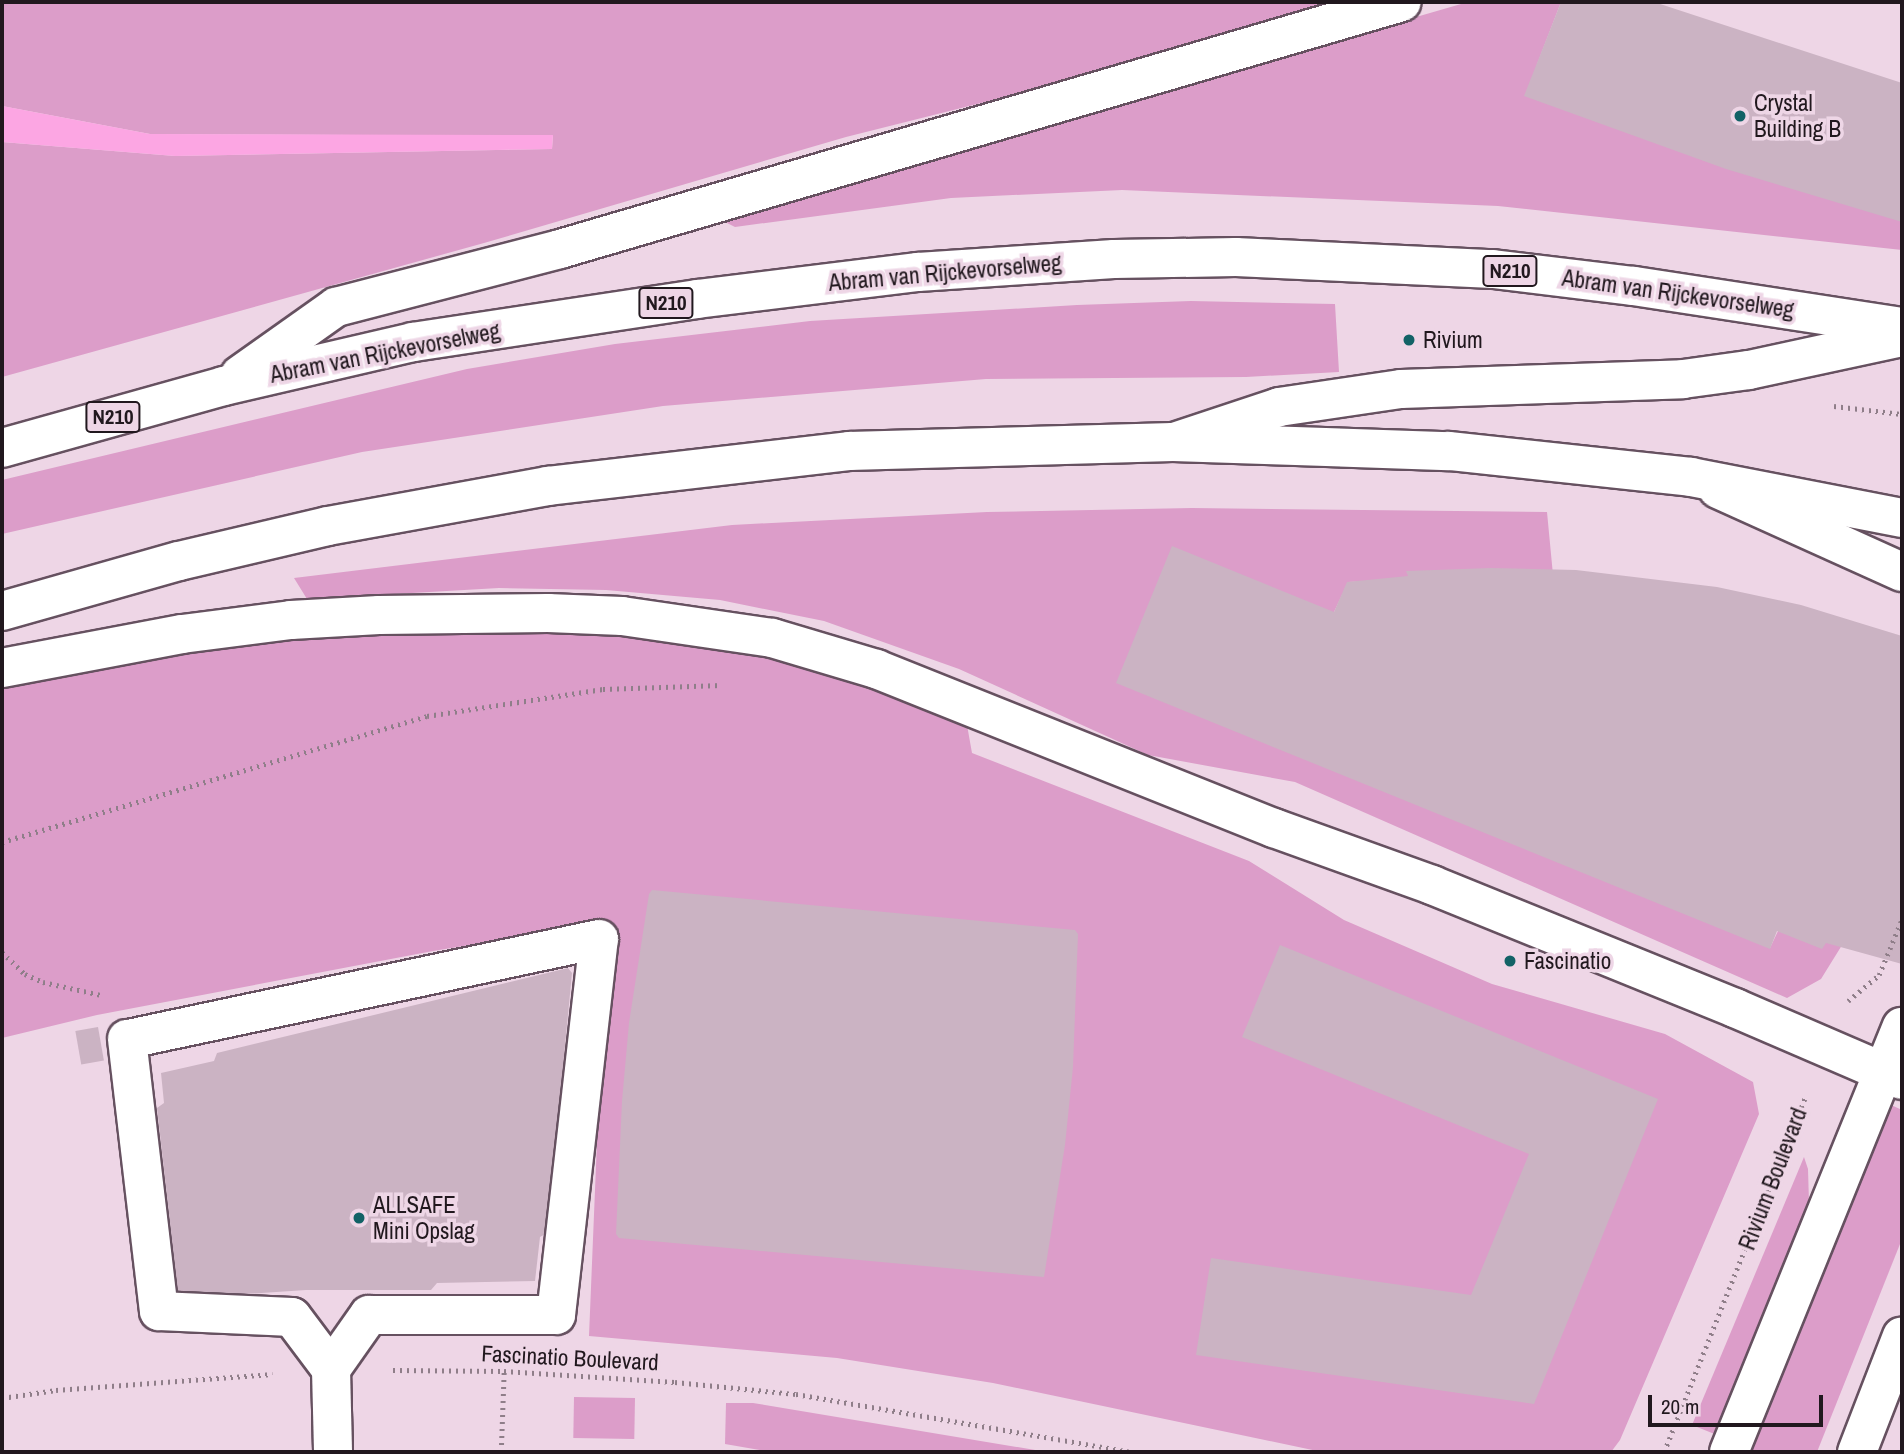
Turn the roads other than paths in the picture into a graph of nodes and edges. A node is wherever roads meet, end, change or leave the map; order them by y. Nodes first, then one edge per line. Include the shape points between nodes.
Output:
1 (1402, 2) edge
2 (1902, 327) edge
3 (1902, 337) edge
4 (224, 386) junction
5 (1173, 442) junction
6 (2, 448) edge
7 (1691, 477) junction
8 (1902, 518) edge
9 (1902, 572) edge
10 (2, 611) edge
11 (2, 668) edge
12 (1902, 1027) edge
13 (1892, 1076) edge
14 (1902, 1336) edge
15 (331, 1369) junction
16 (333, 1452) edge
17 (1729, 1452) edge
18 (1857, 1452) edge

1 - 4 main road via 560,249 336,307
2 - 4 main road, Abram van Rijckevorselweg / N210 via 1493,269 1236,257 1114,259 918,272 697,299 413,342
3 - 5 main road via 1749,370 1683,379 1401,389 1279,407
4 - 6 main road, Abram van Rijckevorselweg / N210
5 - 7 main road via 1449,451
5 - 10 main road via 849,451 548,486 328,526 179,561
7 - 8 main road
7 - 9 main road
11 - 13 main road via 182,634 379,615 622,616 772,638 927,689 1274,828 1432,885
12 - 13 main road
13 - 17 main road
14 - 18 main road
15 - 15 main road via 369,1315 556,1315 599,939 127,1039 159,1311 292,1317
15 - 16 main road

